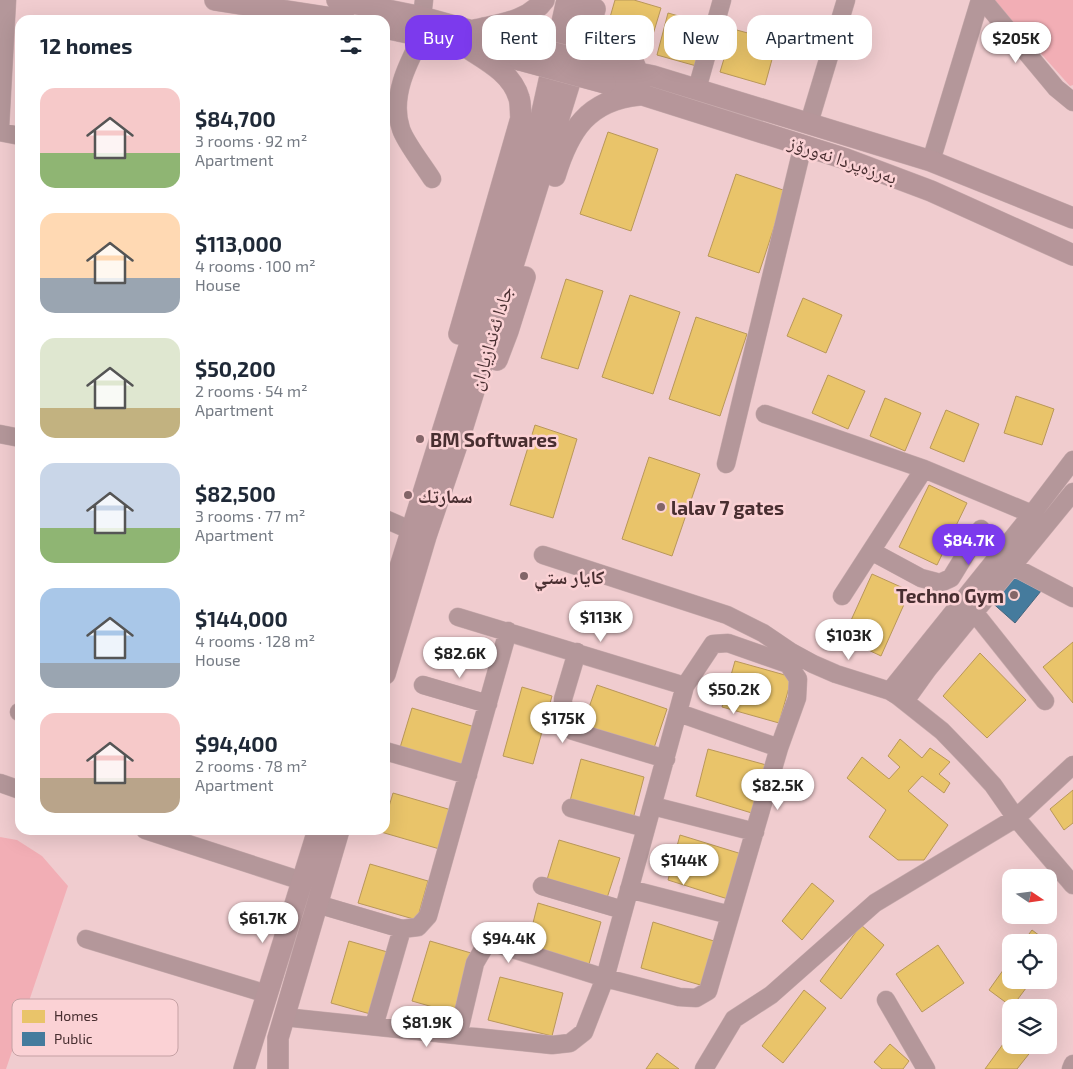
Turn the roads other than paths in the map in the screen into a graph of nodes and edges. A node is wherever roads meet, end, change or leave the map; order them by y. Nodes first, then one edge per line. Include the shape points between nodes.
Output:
1 (7, 0) edge
2 (215, 0) edge
3 (544, 0) edge
4 (567, 0) edge
5 (587, 0) edge
6 (597, 0) edge
7 (722, 0) edge
8 (846, 0) edge
9 (982, 0) edge
10 (341, 15) edge
11 (390, 17) edge
12 (405, 17) edge
13 (405, 23) edge
14 (390, 27) edge
15 (472, 38) edge
16 (472, 40) edge
17 (472, 42) edge
18 (409, 60) edge
19 (607, 75) junction
20 (653, 76) junction
21 (697, 89) junction
22 (641, 95) junction
23 (1073, 102) edge
24 (809, 123) junction
25 (0, 128) edge
26 (0, 132) edge
27 (15, 135) edge
28 (803, 145) junction
29 (931, 161) junction
30 (432, 179) dead end
31 (1073, 218) edge
32 (1073, 255) edge
33 (765, 414) dead end
34 (0, 434) edge
35 (451, 434) junction
36 (15, 437) edge
37 (1073, 460) edge
38 (726, 464) dead end
39 (924, 469) junction
40 (1073, 492) edge
41 (1067, 511) edge
42 (1032, 514) junction
43 (390, 521) edge
44 (981, 529) dead end
45 (418, 534) junction
46 (871, 551) junction
47 (543, 555) dead end
48 (1012, 566) junction
49 (842, 596) dead end
50 (1073, 598) edge
51 (390, 603) edge
52 (974, 612) junction
53 (458, 617) dead end
54 (508, 631) junction
55 (577, 652) junction
56 (390, 653) edge
57 (921, 664) junction
58 (423, 685) dead end
59 (685, 686) junction
60 (890, 691) junction
61 (905, 701) junction
62 (1045, 701) dead end
63 (488, 704) junction
64 (679, 713) junction
65 (779, 748) junction
66 (390, 752) edge
67 (666, 759) junction
68 (1073, 765) edge
69 (468, 775) junction
70 (0, 783) edge
71 (15, 788) edge
72 (653, 806) junction
73 (571, 808) dead end
74 (1016, 818) junction
75 (646, 828) junction
76 (754, 832) junction
77 (160, 835) edge
78 (316, 835) edge
79 (338, 835) edge
80 (302, 881) junction
81 (1073, 885) edge
82 (542, 886) dead end
83 (629, 889) junction
84 (317, 904) junction
85 (624, 910) junction
86 (730, 915) junction
87 (402, 929) junction
88 (86, 939) dead end
89 (605, 978) junction
90 (267, 994) junction
91 (886, 1000) dead end
92 (284, 1017) junction
93 (374, 1026) junction
94 (458, 1035) junction
95 (278, 1038) junction
96 (1073, 1064) edge
97 (244, 1069) edge
98 (269, 1069) edge
99 (278, 1069) edge
100 (704, 1069) edge
101 (926, 1069) edge
102 (1071, 1069) edge

1 - 25 street
2 - 10 main road
3 - 15 main road via 526,17
4 - 35 main road, جادا ئەندازیاران via 538,126
5 - 35 main road, جادا ئەندازیاران via 569,85
6 - 20 main road via 592,24 600,45
7 - 21 street
8 - 24 street
9 - 23 street via 1056,88
9 - 29 street
11 - 12 main road
13 - 14 main road
16 - 19 main road, bridge
17 - 35 main road via 513,84 521,118 450,372
18 - 30 street via 397,114 401,130
19 - 20 main road, بەرزەپردا نەورۆز
19 - 22 main road, بەرزەپردا نەورۆز
20 - 21 main road, بەرزەپردا نەورۆز
21 - 24 main road, بەرزەپردا نەورۆز
22 - 28 main road, بەرزەپردا نەورۆز
22 - 35 main road via 623,96 596,109 578,124 570,138 561,156 508,331 487,384
24 - 29 main road, بەرزەپردا نەورۆز
26 - 27 street
28 - 32 main road, بەرزەپردا نەورۆز via 931,191
28 - 38 street
29 - 31 main road, بەرزەپردا نەورۆز
33 - 39 street
34 - 36 street
35 - 45 main road, جادا ئەندازیاران
37 - 42 street
39 - 42 street
39 - 46 street
40 - 41 street
41 - 48 street
42 - 57 street
43 - 45 street
44 - 46 street via 951,578 940,583 921,578
45 - 51 main road, جادا ئەندازیاران
45 - 56 main road, جادا ئەندازیاران
46 - 49 street
47 - 60 street via 723,614 813,664
48 - 50 street
48 - 52 street
52 - 57 street
52 - 62 street
53 - 54 street
54 - 55 street
54 - 63 street
55 - 59 street
55 - 67 street via 563,699 563,718 573,731
57 - 60 street
57 - 61 street
58 - 63 street
59 - 64 street
59 - 65 street via 713,644 728,643 788,664 798,679 796,698
60 - 61 street
61 - 74 street via 942,731 971,761
63 - 69 street
64 - 65 street
64 - 67 street
65 - 76 street
66 - 69 street
67 - 72 street
68 - 74 street
69 - 87 street via 428,916 418,927
70 - 71 street
72 - 75 street
72 - 76 street
73 - 75 street
74 - 81 street
74 - 100 street via 875,903 770,995 734,1019
75 - 83 street
76 - 86 street
77 - 80 street
78 - 80 main road
79 - 84 main road
80 - 90 main road
82 - 85 street
83 - 85 street
83 - 86 street
84 - 87 street
84 - 92 main road
85 - 89 street
86 - 89 street via 708,991 696,998 679,997
87 - 93 street
88 - 90 street
89 - 94 street via 584,1032 570,1043 552,1045
89 - 94 street via 494,943 485,946 475,963
90 - 97 main road
91 - 101 street
92 - 93 street
92 - 95 main road
93 - 94 street
95 - 98 main road
95 - 99 main road
96 - 102 street

